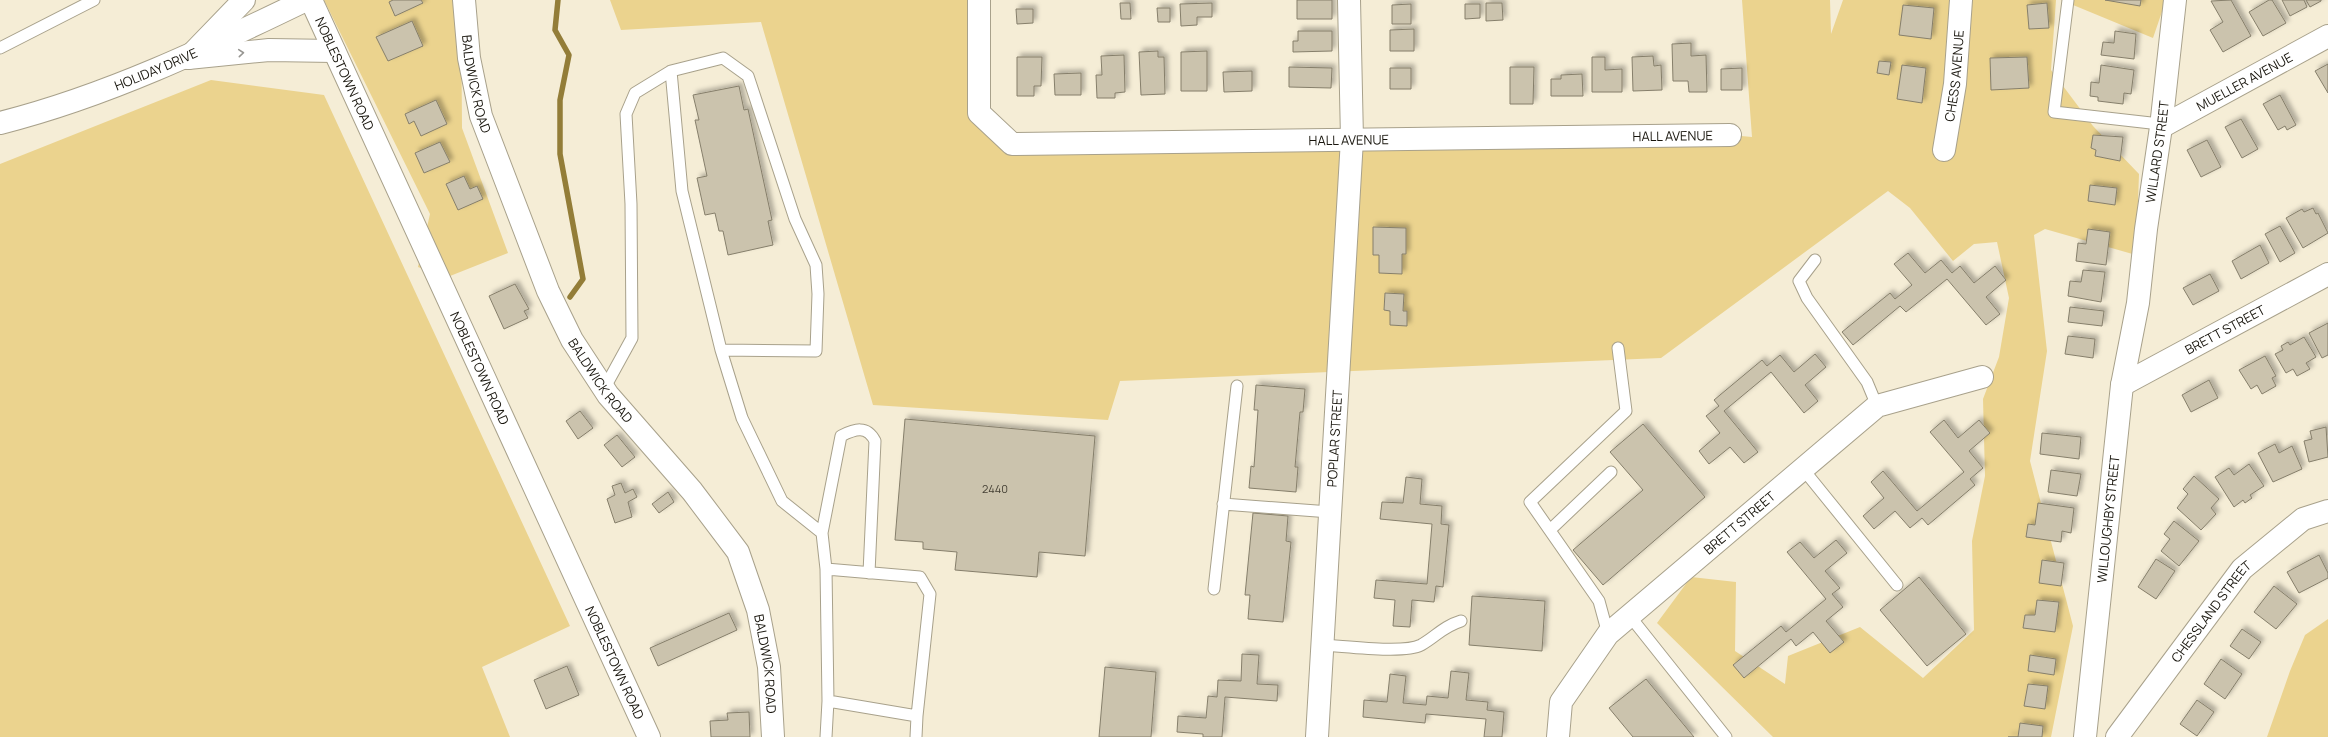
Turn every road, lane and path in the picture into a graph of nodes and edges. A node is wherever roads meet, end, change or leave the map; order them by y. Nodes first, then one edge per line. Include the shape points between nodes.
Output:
1 (94, 0) edge
2 (244, 0) edge
3 (306, 0) edge
4 (311, 0) edge
5 (464, 0) edge
6 (979, 0) edge
7 (1349, 0) edge
8 (1961, 0) edge
9 (2068, 0) edge
10 (2175, 0) edge
11 (2328, 36) edge
12 (0, 48) edge
13 (334, 51) junction
14 (188, 58) junction
15 (671, 71) junction
16 (0, 122) edge
17 (2161, 127) junction
18 (1730, 135) dead end
19 (1352, 140) junction
20 (1944, 150) dead end
21 (1815, 260) dead end
22 (2328, 274) edge
23 (2138, 303) joint
24 (1618, 348) dead end
25 (721, 350) junction
26 (1982, 377) dead end
27 (2122, 385) junction
28 (1237, 386) dead end
29 (604, 388) junction
30 (1877, 406) junction
31 (1803, 469) junction
32 (1611, 472) dead end
33 (1223, 504) junction
34 (2328, 511) edge
35 (1330, 512) junction
36 (1550, 530) junction
37 (822, 533) junction
38 (826, 569) junction
39 (870, 572) junction
40 (1897, 585) dead end
41 (1214, 589) dead end
42 (1629, 616) junction
43 (1461, 621) dead end
44 (1608, 634) junction
45 (1322, 645) junction
46 (828, 701) junction
47 (917, 716) junction
48 (648, 737) edge
49 (774, 737) edge
50 (826, 737) edge
51 (916, 737) edge
52 (1317, 737) edge
53 (1558, 737) edge
54 (1726, 737) edge
55 (2085, 737) edge
56 (2117, 737) edge

1 - 12 lane
2 - 14 street
3 - 14 street, HOLIDAY DRIVE
4 - 13 street, NOBLESTOWN ROAD
5 - 29 street, BALDWICK ROAD via 469,58 481,116 548,291 572,340
6 - 19 street, HALL AVENUE via 979,113 1012,144
7 - 19 street, POPLAR STREET
8 - 20 street, CHESS AVENUE via 1954,84
9 - 17 lane via 2054,112 2152,123
10 - 17 street, WILLARD STREET
11 - 17 street, MUELLER AVENUE
14 -> 13 street via 268,50
13 - 48 street, NOBLESTOWN ROAD
14 - 16 street, HOLIDAY DRIVE via 52,109
15 - 25 lane via 682,191
15 - 25 lane via 723,58 748,76 796,219 816,265 816,351
15 - 29 lane via 635,93 626,114 631,204 632,338
17 - 23 street, WILLARD STREET
18 - 19 street, HALL AVENUE
19 - 35 street, POPLAR STREET
21 - 30 lane via 1799,281 1807,298 1867,382
22 - 27 street, BRETT STREET
23 - 27 street, WILLOUGHBY STREET
24 - 36 lane via 1626,410 1530,502
25 - 37 lane via 742,418 782,501
26 - 30 street, BRETT STREET
27 - 55 street, WILLOUGHBY STREET
28 - 33 lane
29 - 49 street, BALDWICK ROAD via 692,492 738,552 758,610 769,667
30 - 31 street, BRETT STREET
31 - 40 lane
31 - 42 street, BRETT STREET
32 - 36 lane
33 - 35 lane
33 - 41 lane
34 - 56 street, CHESSLAND STREET via 2303,519 2242,569
35 - 45 street, POPLAR STREET
36 - 44 lane via 1599,601
37 - 38 lane
37 - 39 lane via 841,436 852,430 865,429 876,441
38 - 39 lane
38 - 46 lane
39 - 47 lane via 920,577 930,594
42 - 44 street, BRETT STREET
42 - 54 lane
43 - 45 lane via 1447,626 1421,645 1407,649
44 - 53 street, BRETT STREET via 1561,702
45 - 52 street, POPLAR STREET
46 - 47 lane
46 - 50 lane
47 - 51 lane

